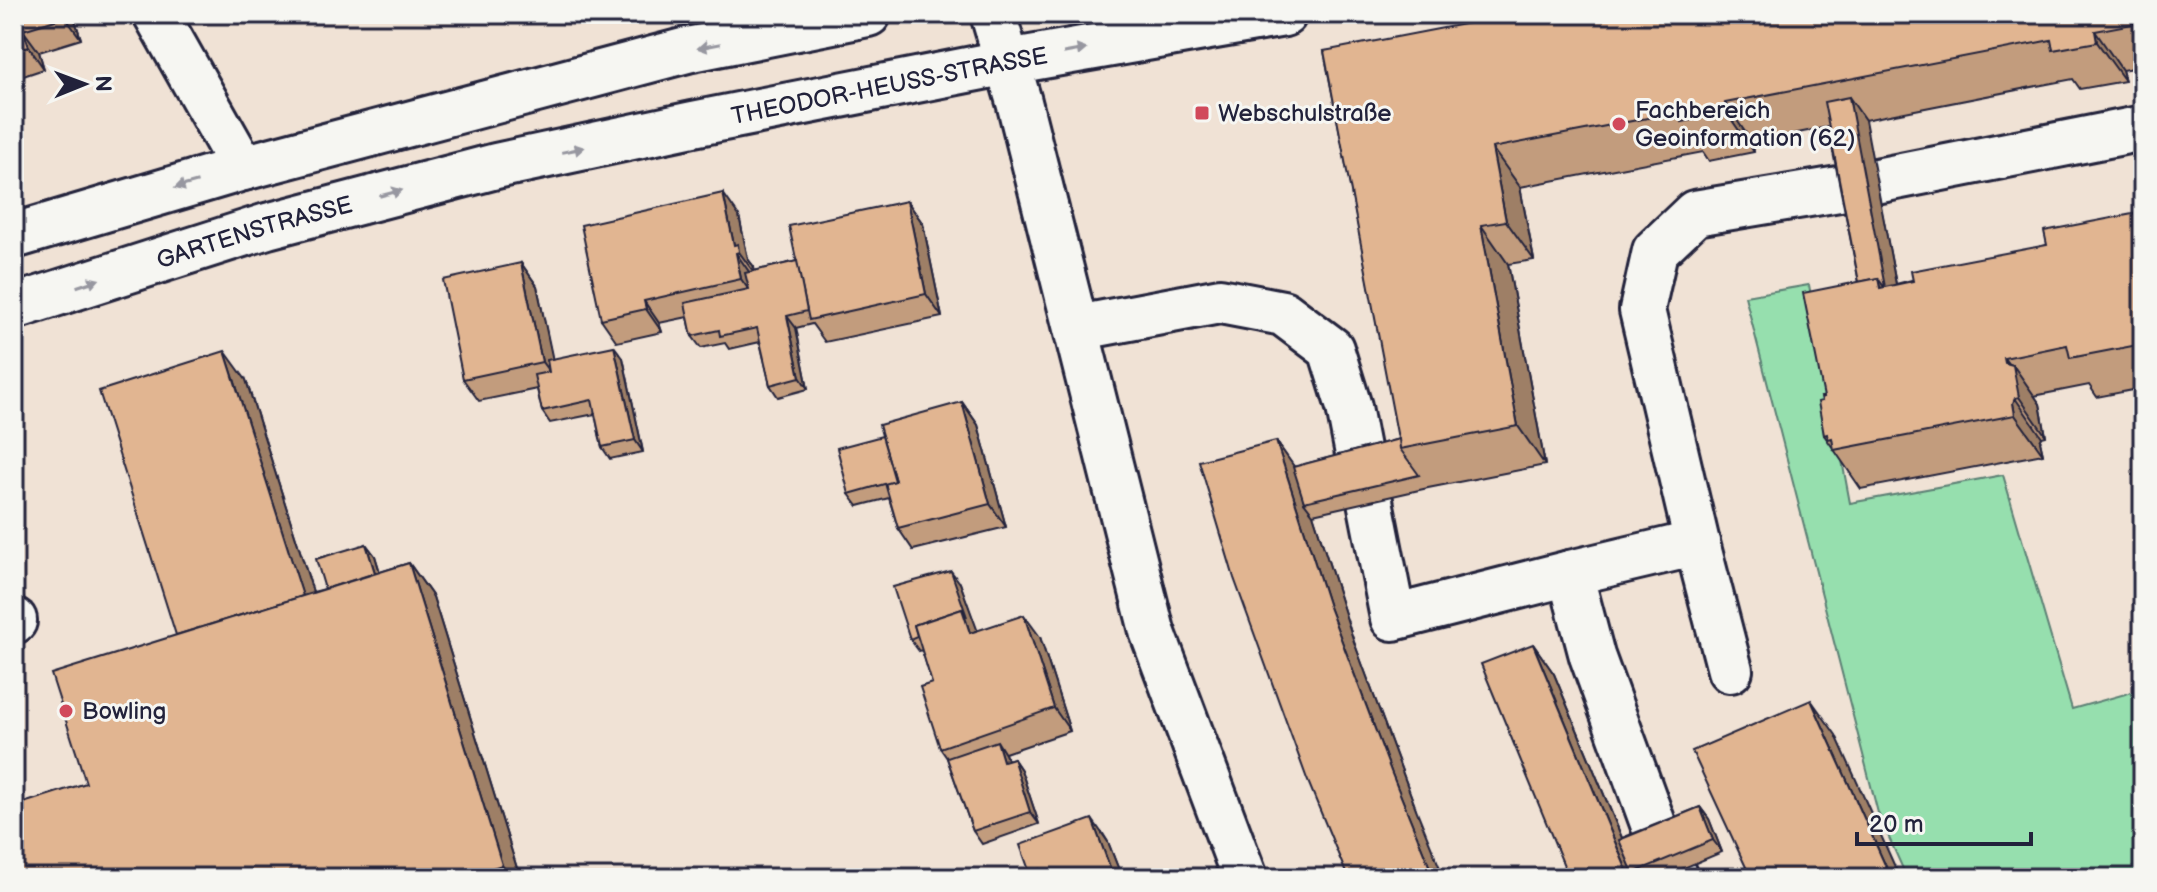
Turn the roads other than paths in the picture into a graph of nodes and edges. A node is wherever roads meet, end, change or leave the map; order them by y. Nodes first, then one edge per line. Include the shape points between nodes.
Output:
1 (156, 14) edge
2 (868, 14) edge
3 (993, 14) edge
4 (1284, 14) edge
5 (1008, 62) junction
6 (2143, 128) edge
7 (496, 166) joint
8 (243, 168) junction
9 (14, 236) edge
10 (14, 307) edge
11 (1077, 328) junction
12 (1697, 543) junction
13 (1570, 573) junction
14 (1730, 670) dead end
15 (1669, 863) edge
16 (1245, 878) edge

1 - 8 main road
2 -> 8 main road via 687,50
3 - 5 main road
5 -> 4 main road, THEODOR-HEUSS-STRASSE
7 -> 5 main road, THEODOR-HEUSS-STRASSE
5 - 11 main road
6 - 12 main road via 1695,213 1655,251 1642,310
10 -> 7 main road, GARTENSTRASSE via 267,226
8 -> 9 main road
11 - 13 main road via 1220,301 1283,313 1331,349 1349,407 1393,618
11 - 16 main road via 1152,631
12 - 13 main road
12 - 14 main road
13 - 15 main road via 1592,656

